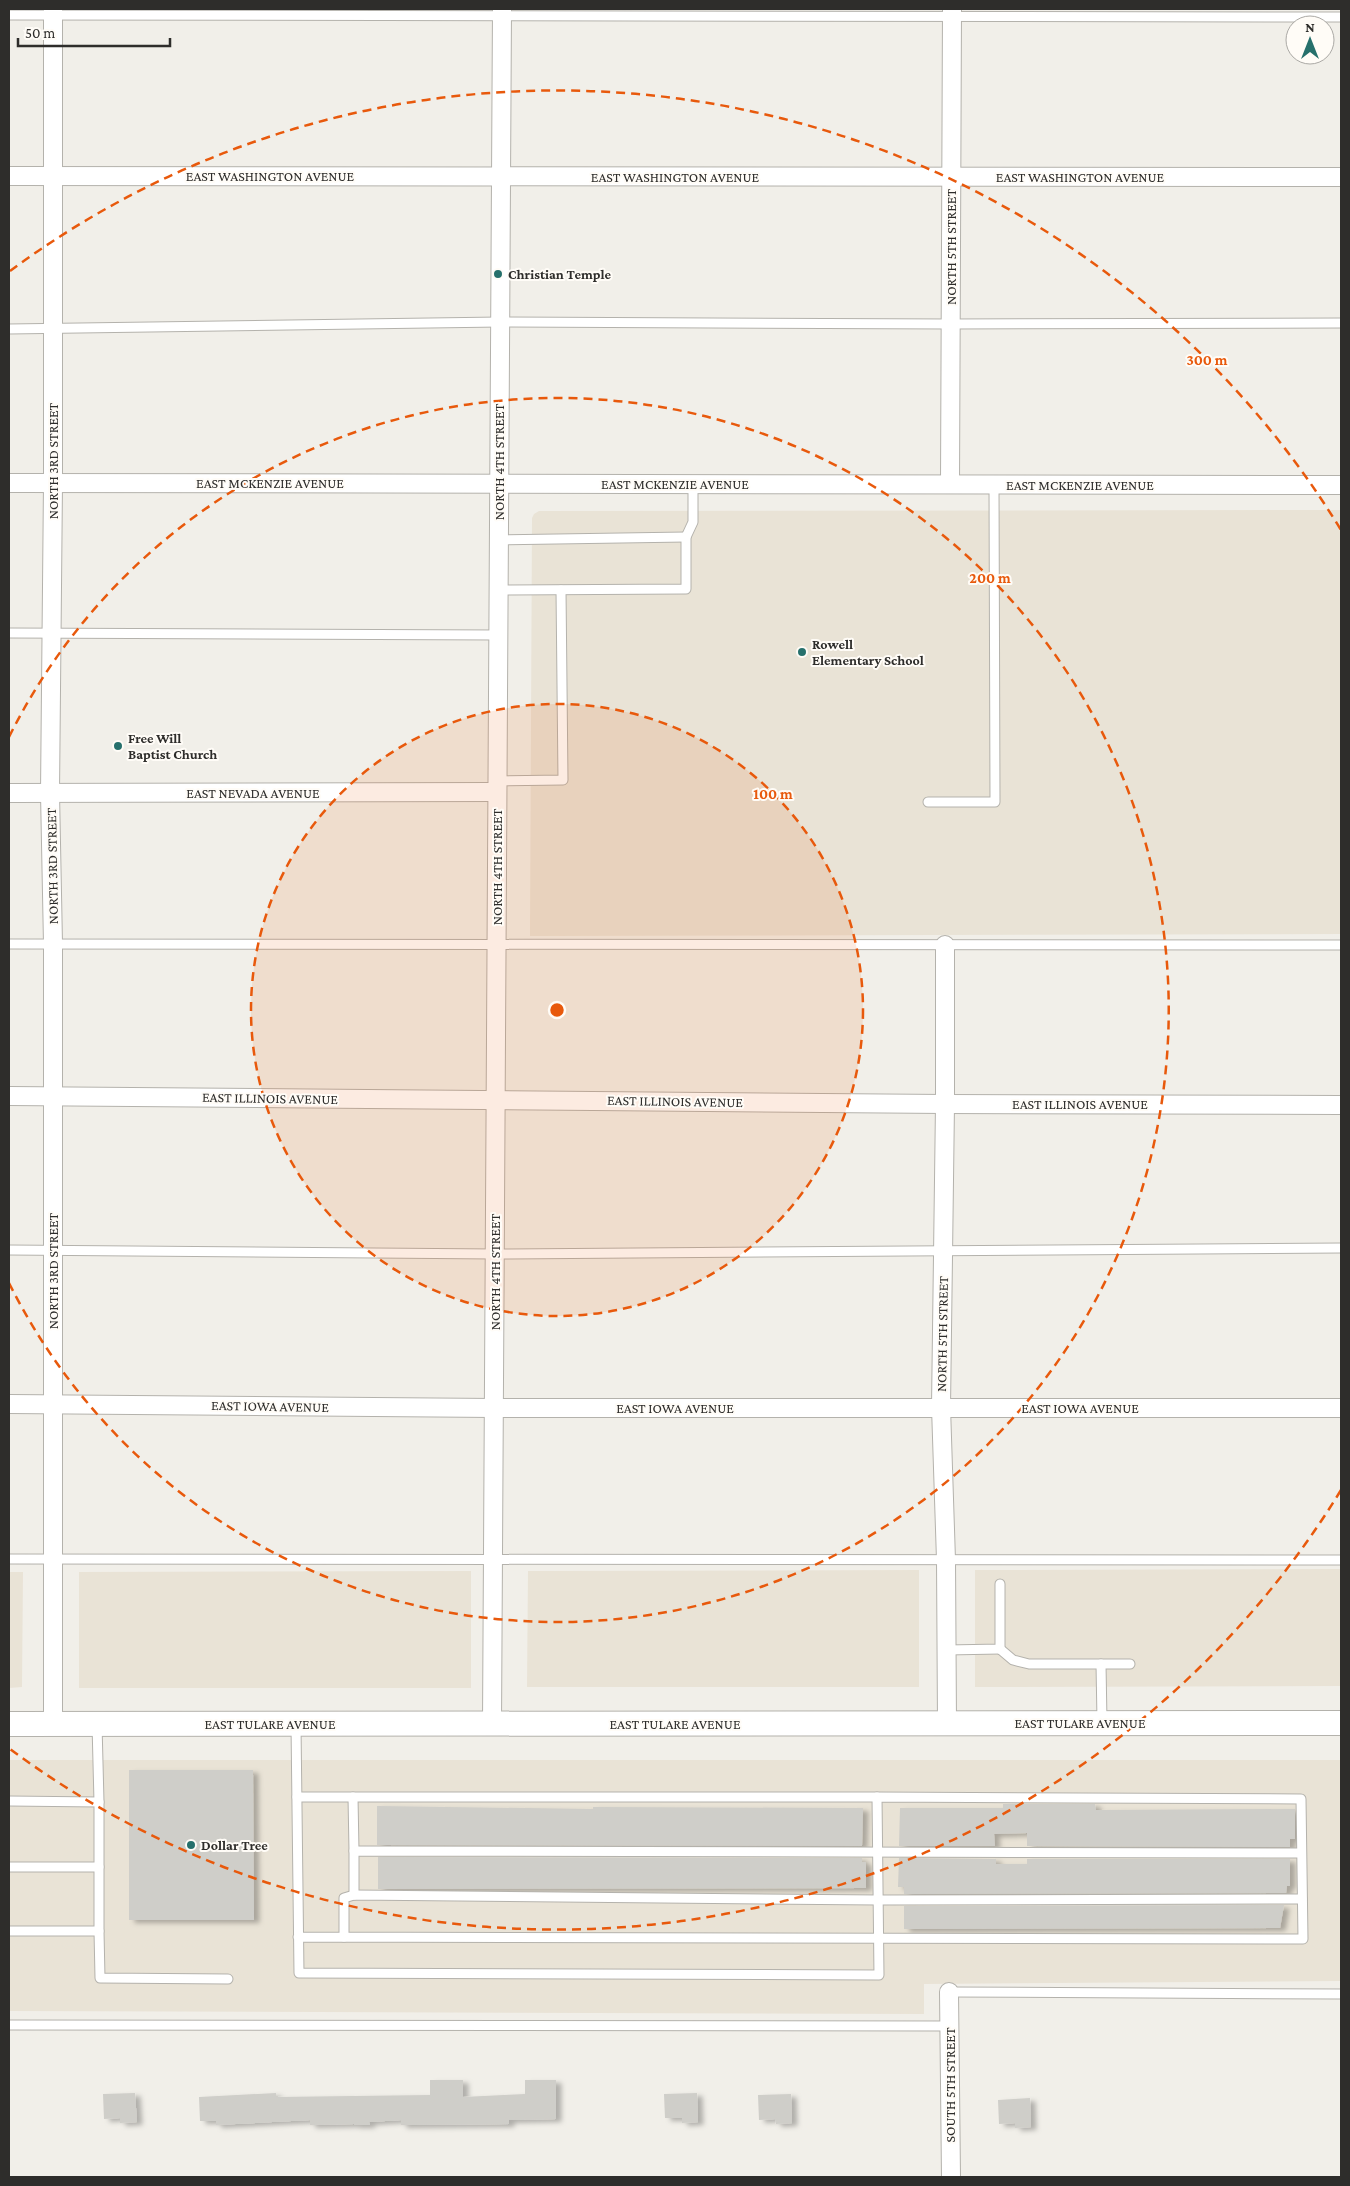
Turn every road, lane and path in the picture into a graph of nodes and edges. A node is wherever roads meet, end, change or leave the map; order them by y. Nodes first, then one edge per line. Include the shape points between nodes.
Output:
1 (53, 12) edge
2 (502, 12) edge
3 (952, 12) edge
4 (9, 15) edge
5 (1341, 17) edge
6 (9, 176) edge
7 (53, 176) junction
8 (501, 177) junction
9 (951, 177) junction
10 (1341, 177) edge
11 (500, 322) junction
12 (1341, 323) edge
13 (951, 324) junction
14 (9, 329) edge
15 (53, 329) junction
16 (9, 483) edge
17 (53, 483) junction
18 (499, 484) junction
19 (693, 484) junction
20 (950, 484) junction
21 (994, 484) junction
22 (1341, 485) edge
23 (686, 537) junction
24 (499, 540) junction
25 (499, 590) junction
26 (561, 590) junction
27 (9, 633) edge
28 (52, 633) junction
29 (498, 635) junction
30 (498, 786) junction
31 (9, 793) edge
32 (50, 793) junction
33 (928, 802) dead end
34 (9, 944) edge
35 (53, 944) junction
36 (945, 945) junction
37 (1341, 945) edge
38 (497, 946) junction
39 (53, 1095) junction
40 (9, 1096) edge
41 (496, 1100) junction
42 (945, 1104) junction
43 (1341, 1105) edge
44 (1341, 1248) edge
45 (9, 1250) edge
46 (53, 1250) junction
47 (944, 1250) junction
48 (495, 1254) junction
49 (9, 1404) edge
50 (53, 1404) junction
51 (941, 1407) junction
52 (494, 1408) junction
53 (1341, 1408) edge
54 (9, 1559) edge
55 (53, 1559) junction
56 (493, 1559) junction
57 (946, 1560) junction
58 (1341, 1560) edge
59 (1000, 1584) dead end
60 (1000, 1649) junction
61 (947, 1650) junction
62 (1101, 1664) junction
63 (1130, 1664) dead end
64 (1102, 1723) junction
65 (1341, 1723) edge
66 (9, 1724) edge
67 (53, 1724) junction
68 (97, 1724) junction
69 (296, 1724) junction
70 (492, 1724) junction
71 (947, 1724) junction
72 (297, 1797) junction
73 (352, 1797) junction
74 (877, 1797) junction
75 (9, 1801) edge
76 (98, 1802) junction
77 (354, 1851) junction
78 (878, 1853) junction
79 (1301, 1853) junction
80 (9, 1867) edge
81 (99, 1867) junction
82 (354, 1895) junction
83 (1302, 1899) junction
84 (878, 1900) junction
85 (9, 1931) edge
86 (99, 1931) junction
87 (298, 1937) junction
88 (344, 1937) junction
89 (879, 1939) junction
90 (228, 1979) dead end
91 (950, 1992) joint
92 (1341, 1994) edge
93 (9, 2025) edge
94 (950, 2026) junction
95 (950, 2177) edge

1 - 2 lane
1 - 4 lane
1 - 7 street, NORTH 3RD STREET
2 - 3 lane
2 - 8 street, NORTH 4TH STREET
3 - 5 lane
3 - 9 street, NORTH 5TH STREET
6 - 7 street, EAST WASHINGTON AVENUE
7 - 8 street, EAST WASHINGTON AVENUE
7 - 15 street, NORTH 3RD STREET
8 - 9 street, EAST WASHINGTON AVENUE
8 - 11 street, NORTH 4TH STREET
9 - 10 street, EAST WASHINGTON AVENUE
9 - 13 street, NORTH 5TH STREET
11 - 13 lane
11 - 15 lane
11 - 18 street, NORTH 4TH STREET
12 - 13 lane
13 - 20 street, NORTH 5TH STREET
14 - 15 lane
15 - 17 street, NORTH 3RD STREET
16 - 17 street, EAST MCKENZIE AVENUE
17 - 18 street, EAST MCKENZIE AVENUE
17 - 28 street, NORTH 3RD STREET
18 - 19 street, EAST MCKENZIE AVENUE
18 - 24 street, NORTH 4TH STREET
19 - 20 street, EAST MCKENZIE AVENUE
19 - 23 lane via 693,522
20 - 21 street, EAST MCKENZIE AVENUE
21 - 22 street, EAST MCKENZIE AVENUE
21 - 33 lane via 995,802
23 - 24 lane
23 - 26 lane via 686,589
24 - 25 street, NORTH 4TH STREET
25 - 26 lane
25 - 29 street, NORTH 4TH STREET
26 - 30 lane via 563,780
27 - 28 lane
28 - 29 lane
28 - 32 street, NORTH 3RD STREET
29 - 30 street, NORTH 4TH STREET
30 - 32 street, EAST NEVADA AVENUE
30 - 38 street, NORTH 4TH STREET
31 - 32 street, EAST NEVADA AVENUE
32 - 35 street, NORTH 3RD STREET
34 - 35 lane
35 - 38 lane
35 - 39 street, NORTH 3RD STREET
36 - 37 lane
36 - 38 lane
36 - 42 street, NORTH 5TH STREET
38 - 41 street, NORTH 4TH STREET
39 - 40 street, EAST ILLINOIS AVENUE
39 - 41 street, EAST ILLINOIS AVENUE
39 - 46 street, NORTH 3RD STREET
41 - 42 street, EAST ILLINOIS AVENUE
41 - 48 street, NORTH 4TH STREET
42 - 43 street, EAST ILLINOIS AVENUE
42 - 47 street, NORTH 5TH STREET
44 - 47 lane
45 - 46 lane
46 - 48 lane
46 - 50 street, NORTH 3RD STREET
47 - 48 lane
47 - 51 street, NORTH 5TH STREET
48 - 52 street, NORTH 4TH STREET
49 - 50 street, EAST IOWA AVENUE
50 - 52 street, EAST IOWA AVENUE
50 - 55 street, NORTH 3RD STREET
51 - 52 street, EAST IOWA AVENUE
51 - 53 street, EAST IOWA AVENUE
51 - 57 street, NORTH 5TH STREET
52 - 56 street, NORTH 4TH STREET
54 - 55 lane
55 - 56 lane
55 - 67 street, NORTH 3RD STREET
56 - 57 lane
56 - 70 street, NORTH 4TH STREET
57 - 58 lane
57 - 61 street, NORTH 5TH STREET
59 - 60 lane
60 - 61 lane
60 - 62 lane via 1013,1660 1029,1664
61 - 71 street, NORTH 5TH STREET
62 - 63 lane
62 - 64 lane
64 - 65 main road, EAST TULARE AVENUE
64 - 71 main road, EAST TULARE AVENUE
66 - 67 main road, EAST TULARE AVENUE
67 - 68 main road, EAST TULARE AVENUE
68 - 69 main road, EAST TULARE AVENUE
68 - 76 lane
69 - 70 main road, EAST TULARE AVENUE
69 - 72 lane
70 - 71 main road, EAST TULARE AVENUE
72 - 73 lane
72 - 87 lane
73 - 74 lane
73 - 77 lane
74 - 78 lane
74 - 79 lane via 1301,1799
75 - 76 lane
76 - 81 lane
77 - 78 lane
77 - 82 lane
78 - 79 lane
78 - 84 lane
79 - 83 lane
80 - 81 lane
81 - 86 lane
82 - 84 lane
82 - 88 lane via 344,1898
83 - 84 lane
83 - 89 lane via 1302,1939
84 - 89 lane
85 - 86 lane
86 - 90 lane via 100,1978
87 - 88 lane
87 - 89 lane via 299,1973 860,1975 879,1975
88 - 89 lane
91 - 92 lane
91 - 94 street, SOUTH 5TH STREET
93 - 94 lane
94 - 95 street, SOUTH 5TH STREET

